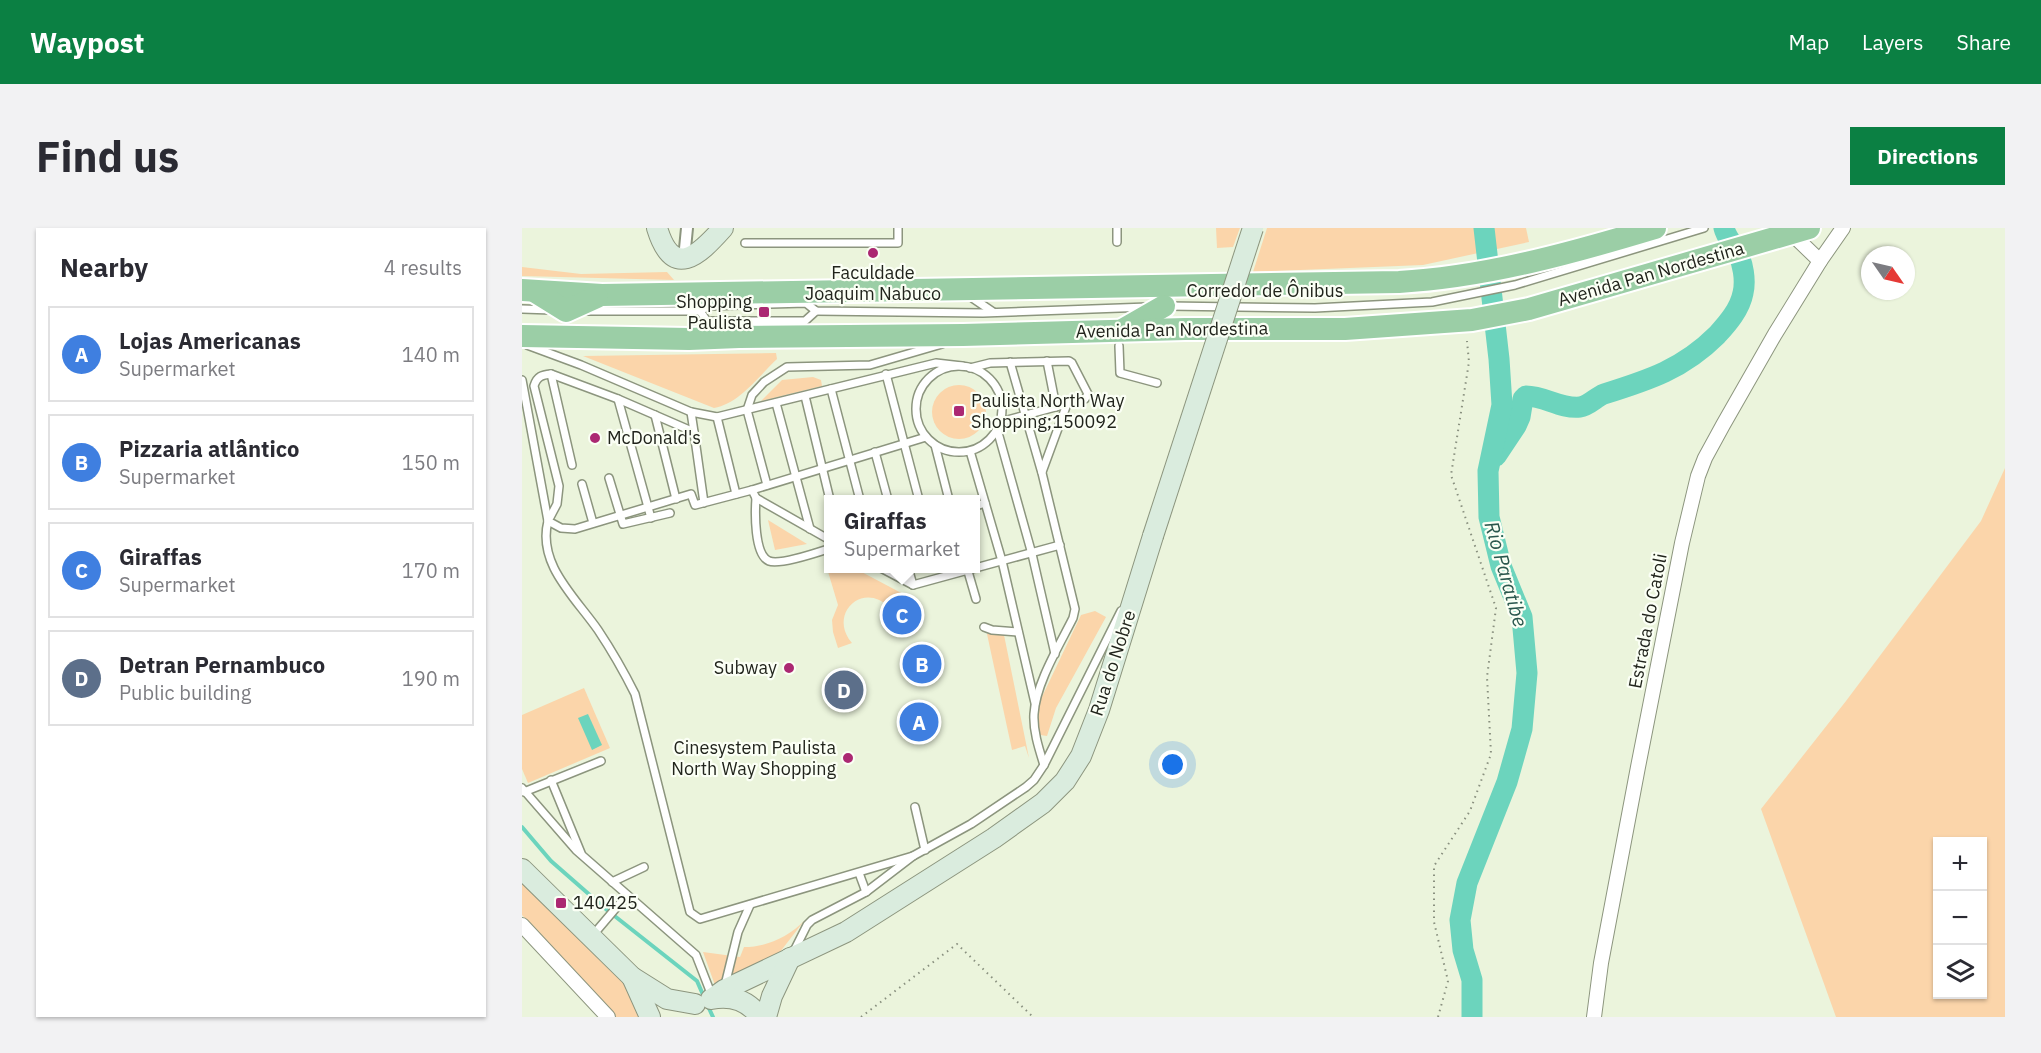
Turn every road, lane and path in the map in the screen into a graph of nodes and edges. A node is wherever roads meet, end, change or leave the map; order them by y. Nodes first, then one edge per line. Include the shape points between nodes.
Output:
1 (657, 228) edge
2 (687, 228) edge
3 (723, 228) edge
4 (898, 228) edge
5 (1117, 228) edge
6 (1253, 228) edge
7 (1655, 228) edge
8 (1704, 228) edge
9 (1843, 228) edge
10 (1794, 233) edge
11 (1117, 242) dead end
12 (745, 243) dead end
13 (684, 259) junction
14 (1820, 261) junction
15 (1525, 272) junction
16 (1465, 285) junction
17 (958, 289) junction
18 (602, 295) junction
19 (526, 297) edge
20 (1164, 306) junction
21 (566, 311) junction
22 (700, 311) junction
23 (816, 311) junction
24 (993, 312) junction
25 (1469, 331) junction
26 (963, 335) junction
27 (522, 336) edge
28 (1121, 338) junction
29 (522, 344) edge
30 (1047, 361) junction
31 (1010, 362) junction
32 (962, 366) junction
33 (970, 368) junction
34 (551, 374) junction
35 (886, 374) junction
36 (522, 380) edge
37 (1157, 383) dead end
38 (831, 389) junction
39 (805, 396) junction
40 (618, 399) junction
41 (776, 403) junction
42 (1067, 404) junction
43 (1056, 407) junction
44 (747, 410) junction
45 (691, 412) junction
46 (655, 415) junction
47 (1027, 415) junction
48 (717, 417) junction
49 (998, 426) junction
50 (694, 432) junction
51 (926, 437) junction
52 (904, 444) junction
53 (935, 445) junction
54 (970, 451) junction
55 (875, 452) junction
56 (850, 460) junction
57 (572, 465) dead end
58 (823, 468) junction
59 (1042, 473) junction
60 (795, 477) junction
61 (609, 478) dead end
62 (582, 484) dead end
63 (767, 485) junction
64 (752, 490) junction
65 (736, 494) junction
66 (829, 495) edge
67 (859, 495) edge
68 (887, 495) edge
69 (918, 495) edge
70 (948, 495) edge
71 (756, 498) junction
72 (676, 499) junction
73 (704, 503) junction
74 (985, 503) junction
75 (980, 504) edge
76 (648, 507) junction
77 (670, 513) dead end
78 (620, 515) junction
79 (651, 518) junction
80 (548, 521) junction
81 (593, 524) junction
82 (810, 530) junction
83 (824, 537) edge
84 (1060, 545) junction
85 (824, 550) edge
86 (1032, 554) junction
87 (1002, 561) junction
88 (980, 567) edge
89 (1142, 571) junction
90 (890, 573) edge
91 (909, 573) edge
92 (938, 573) edge
93 (958, 573) edge
94 (968, 573) edge
95 (939, 579) junction
96 (913, 585) junction
97 (976, 599) dead end
98 (984, 627) dead end
99 (1018, 632) junction
100 (1055, 654) junction
101 (1035, 703) junction
102 (601, 761) dead end
103 (1044, 765) junction
104 (551, 780) junction
105 (523, 790) edge
106 (915, 807) dead end
107 (925, 850) junction
108 (582, 855) junction
109 (913, 856) junction
110 (644, 867) dead end
111 (522, 869) edge
112 (859, 873) junction
113 (612, 882) junction
114 (866, 892) junction
115 (627, 895) junction
116 (750, 905) junction
117 (522, 925) edge
118 (591, 937) junction
119 (790, 958) junction
120 (632, 977) junction
121 (704, 1003) edge
122 (608, 1017) edge
123 (650, 1017) edge
124 (674, 1017) edge
125 (760, 1017) edge
126 (766, 1017) edge
127 (861, 1017) edge
128 (1033, 1017) edge
129 (1438, 1017) edge
130 (1594, 1017) edge

1 - 13 main road via 668,253
2 - 13 street
3 - 13 main road via 693,256
4 - 12 lane via 898,243
5 - 11 lane
6 - 89 main road, Rua do Nobre, bridge
7 - 15 highway
8 - 15 lane
9 - 14 street, Estrada do Catoli
10 - 14 street
10 - 25 highway, Avenida Pan Nordestina via 1529,309
14 - 130 street, Estrada do Catoli via 1723,425 1705,458 1692,495 1601,963
15 - 16 highway
16 - 17 highway via 1426,280
16 - 20 lane, Corredor de Ônibus via 1432,302 1315,308
17 - 18 highway
17 - 24 lane
18 - 19 highway
18 - 21 highway
19 - 21 highway
20 - 24 lane, Corredor de Ônibus
20 - 28 highway
21 - 22 lane, Corredor de Ônibus
22 - 23 lane, Corredor de Ônibus via 709,306 806,303
22 - 23 lane, Corredor de Ônibus via 707,321 805,321
23 - 24 lane, Corredor de Ônibus
25 - 28 highway, Avenida Pan Nordestina via 1346,329
25 - 129 path via 1469,362 1451,475 1496,608 1487,677 1491,754 1470,810 1434,866 1434,922 1448,981
26 - 27 highway, Avenida Pan Nordestina via 689,339
26 - 28 highway, Avenida Pan Nordestina
26 - 44 lane via 870,365 787,367 759,387
28 - 37 lane via 1120,373
29 - 45 lane
30 - 31 lane
30 - 42 lane via 1071,362 1082,380 1086,398
30 - 43 lane
31 - 33 lane
31 - 47 lane
32 - 33 lane
32 - 35 lane via 936,363
32 - 51 lane via 939,371 923,387 917,412
33 - 49 lane via 994,384 1002,403
34 - 40 lane
34 - 57 lane
34 - 80 lane via 538,377 534,386 559,486 557,504
35 - 38 lane
35 - 52 lane
36 - 80 lane
38 - 39 lane
38 - 56 lane
39 - 41 lane
39 - 58 lane
40 - 46 lane
40 - 76 lane
41 - 44 lane
41 - 60 lane
42 - 43 lane
42 - 59 lane
43 - 47 lane
44 - 48 lane
44 - 63 lane
45 - 48 lane
45 - 50 lane
46 - 50 lane
46 - 72 lane
47 - 49 lane
47 - 59 lane
48 - 65 lane
49 - 54 lane via 990,439
49 - 86 lane
50 - 73 lane
51 - 52 lane
51 - 53 lane
52 - 55 lane
52 - 69 lane
53 - 54 lane via 946,450
53 - 70 lane
54 - 74 lane
55 - 56 lane
55 - 68 lane
56 - 58 lane
56 - 67 lane
58 - 60 lane
58 - 66 lane
59 - 84 lane
60 - 63 lane
60 - 82 lane
61 - 78 lane
62 - 81 lane
63 - 64 lane
64 - 65 lane
64 - 71 lane
65 - 73 lane
71 - 82 lane
71 - 85 lane via 760,552 765,559 784,561
72 - 73 lane via 690,494 695,505
72 - 76 lane
74 - 75 lane
74 - 87 lane
76 - 78 lane
76 - 79 lane
77 - 79 lane
78 - 79 lane via 623,524
78 - 81 lane
80 - 81 lane via 568,529
80 - 116 lane via 545,542 555,572 599,632 635,694 690,912 700,918
82 - 83 lane
84 - 86 lane
84 - 100 lane via 1075,609
86 - 87 lane
86 - 100 lane
87 - 88 lane
87 - 99 lane
89 - 103 lane
89 - 119 main road, Rua do Nobre via 1098,710 1081,756 1065,781 1043,803 994,838 846,932
90 - 96 lane
91 - 96 lane
92 - 95 lane
93 - 95 lane
94 - 97 lane
95 - 96 lane
98 - 99 lane
99 - 101 lane
100 - 101 lane
101 - 103 lane via 1034,724
102 - 104 lane
103 - 107 lane via 1026,787
104 - 105 lane
104 - 108 lane
105 - 108 lane
106 - 107 lane
107 - 109 lane
108 - 113 lane
109 - 112 lane
109 - 114 lane
110 - 113 lane
111 - 118 main road
112 - 114 lane
112 - 116 lane
113 - 115 lane
114 - 119 lane via 812,920
115 - 118 lane
115 - 121 lane via 696,955
116 - 121 lane
117 - 122 street
118 - 120 main road
119 - 121 main road, Rua do Nobre
119 - 126 main road
120 - 121 main road via 667,999
120 - 123 main road
121 - 124 main road, Rua do Nobre
121 - 125 main road via 726,997 738,999
127 - 128 path via 957,944

